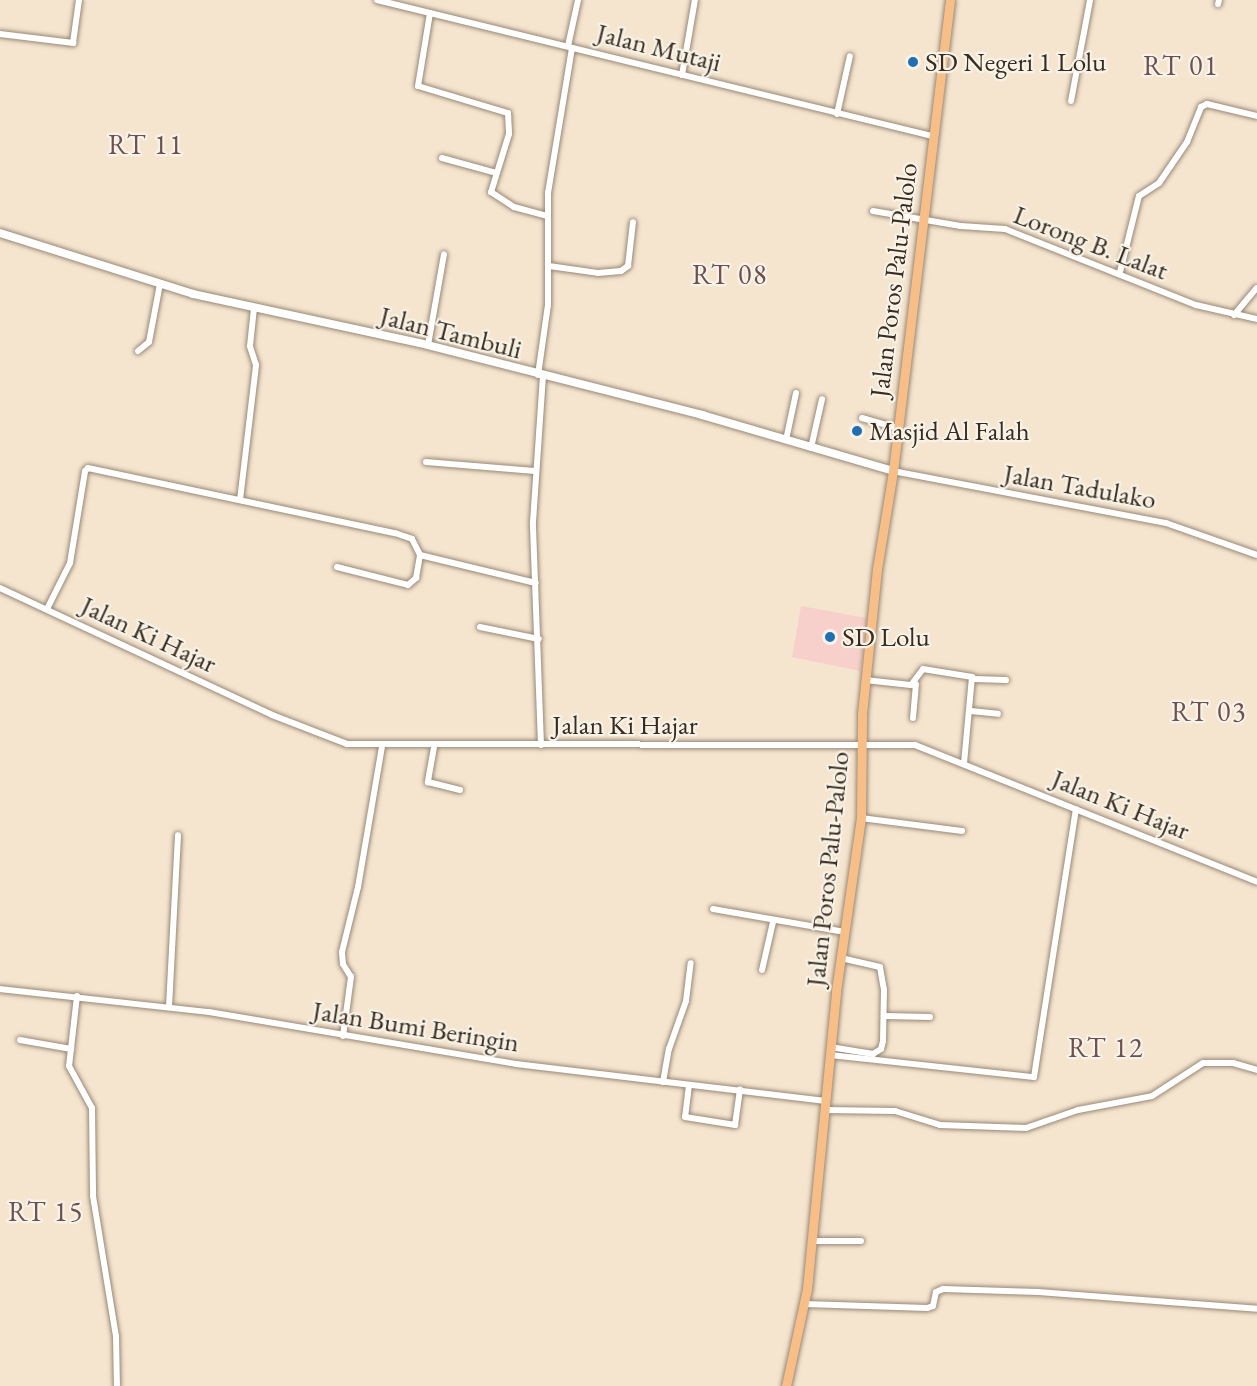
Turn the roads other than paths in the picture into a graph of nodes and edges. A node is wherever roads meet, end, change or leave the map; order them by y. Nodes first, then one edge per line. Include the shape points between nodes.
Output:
1 (79, 0) edge
2 (377, 0) edge
3 (578, 0) edge
4 (695, 0) edge
5 (950, 0) edge
6 (1090, 0) edge
7 (430, 13) junction
8 (0, 34) edge
9 (570, 47) junction
10 (850, 56) dead end
11 (682, 75) junction
12 (1071, 101) dead end
13 (837, 114) junction
14 (1257, 116) edge
15 (932, 136) junction
16 (442, 158) dead end
17 (496, 173) junction
18 (873, 211) dead end
19 (549, 216) junction
20 (923, 218) junction
21 (633, 222) dead end
22 (0, 233) edge
23 (444, 254) dead end
24 (549, 266) junction
25 (1120, 272) junction
26 (160, 284) junction
27 (1257, 288) edge
28 (254, 309) junction
29 (1234, 315) junction
30 (1257, 319) edge
31 (428, 345) junction
32 (138, 351) dead end
33 (541, 375) junction
34 (796, 393) dead end
35 (822, 399) dead end
36 (862, 418) dead end
37 (898, 428) junction
38 (786, 440) junction
39 (811, 448) junction
40 (426, 462) dead end
41 (535, 471) junction
42 (893, 471) junction
43 (240, 500) junction
44 (420, 555) junction
45 (1257, 555) edge
46 (337, 567) dead end
47 (536, 583) junction
48 (0, 588) edge
49 (47, 609) junction
50 (480, 627) dead end
51 (539, 639) junction
52 (974, 679) junction
53 (865, 680) junction
54 (1006, 681) dead end
55 (916, 684) junction
56 (971, 711) junction
57 (998, 714) dead end
58 (913, 718) dead end
59 (863, 744) junction
60 (541, 745) junction
61 (382, 747) junction
62 (434, 747) junction
63 (964, 763) junction
64 (460, 790) dead end
65 (1076, 809) junction
66 (861, 818) junction
67 (962, 831) dead end
68 (178, 835) dead end
69 (1257, 882) edge
70 (713, 909) dead end
71 (773, 922) junction
72 (845, 932) junction
73 (841, 958) junction
74 (691, 963) dead end
75 (762, 970) dead end
76 (0, 989) edge
77 (77, 996) junction
78 (169, 1007) junction
79 (885, 1016) junction
80 (930, 1017) dead end
81 (343, 1036) junction
82 (20, 1040) dead end
83 (71, 1049) junction
84 (830, 1051) junction
85 (1257, 1070) edge
86 (663, 1082) junction
87 (689, 1085) junction
88 (740, 1089) junction
89 (826, 1105) junction
90 (812, 1241) junction
91 (861, 1241) dead end
92 (805, 1304) junction
93 (1257, 1309) edge
94 (117, 1386) edge
95 (786, 1386) edge

1 - 8 street via 73,43
2 - 7 street, Jalan Mutaji
3 - 9 street
4 - 11 street
5 - 15 main road, Jalan Poros Palu-Palolo
6 - 12 street
7 - 9 street, Jalan Mutaji
7 - 17 street via 417,85 508,113 509,134
9 - 11 street, Jalan Mutaji
9 - 19 street
10 - 13 street
11 - 13 street, Jalan Mutaji
13 - 15 street, Jalan Mutaji
14 - 25 street via 1207,104 1202,107 1188,142 1159,183 1138,196
15 - 20 main road, Jalan Poros Palu-Palolo
16 - 17 street
17 - 19 street via 491,187 497,198 519,210
18 - 20 street, Lorong B. Lalat
19 - 24 street
20 - 25 street, Lorong B. Lalat via 1005,229
20 - 37 main road, Jalan Poros Palu-Palolo
21 - 24 street via 628,266 621,271 598,273
22 - 26 street, Jalan Tambuli
23 - 31 street
24 - 33 street
25 - 29 street, Lorong B. Lalat via 1196,305
26 - 28 street, Jalan Tambuli
26 - 32 street via 148,342
27 - 29 street
28 - 31 street, Jalan Tambuli
28 - 43 street via 250,346 256,365
29 - 30 street, Lorong B. Lalat
31 - 33 street, Jalan Tambuli
33 - 38 street, Jalan Tambuli
33 - 41 street
34 - 38 street
35 - 39 street
36 - 37 street
37 - 42 main road, Jalan Poros Palu-Palolo
38 - 39 street, Jalan Tambuli
39 - 42 street, Jalan Tambuli
40 - 41 street
41 - 47 street
42 - 45 street, Jalan Tadulako via 1166,523
42 - 53 main road, Jalan Poros Palu-Palolo
43 - 44 street via 401,534 415,541
43 - 49 street via 120,472 86,469 71,560
44 - 46 street via 416,578 408,585
44 - 47 street
47 - 51 street
48 - 49 street, Jalan Ki Hajar
49 - 61 street, Jalan Ki Hajar via 314,734 347,744
50 - 51 street
51 - 60 street
52 - 54 street
52 - 55 street via 922,669
52 - 56 street
53 - 55 street
53 - 59 main road, Jalan Poros Palu-Palolo
55 - 58 street
56 - 57 street
56 - 63 street
59 - 60 street, Jalan Ki Hajar
59 - 63 street, Jalan Ki Hajar via 924,747
59 - 66 main road, Jalan Poros Palu-Palolo
60 - 62 street, Jalan Ki Hajar
61 - 62 street, Jalan Ki Hajar
61 - 81 street via 358,887 342,952 343,964 351,977
62 - 64 street via 428,782
63 - 65 street, Jalan Ki Hajar
65 - 69 street, Jalan Ki Hajar
65 - 84 street via 1034,1077
66 - 67 street
66 - 72 main road, Jalan Poros Palu-Palolo
68 - 78 street
70 - 71 street
71 - 72 street
71 - 75 street
72 - 73 main road, Jalan Poros Palu-Palolo
73 - 79 street via 880,967
73 - 84 main road, Jalan Poros Palu-Palolo
74 - 86 street via 686,1001 669,1049
76 - 77 street, Jalan Bumi Beringin
77 - 78 street, Jalan Bumi Beringin
77 - 83 street
78 - 81 street, Jalan Bumi Beringin
79 - 80 street
79 - 84 street via 882,1046 876,1054
81 - 86 street, Jalan Bumi Beringin via 473,1058
82 - 83 street
83 - 94 street via 69,1066 92,1107 93,1196 116,1336
84 - 89 main road, Jalan Poros Palu-Palolo
85 - 89 street, Jalan Bumi Beringin via 1233,1063 1203,1063 1152,1096 1078,1110 1026,1128 940,1125 895,1111
86 - 87 street, Jalan Bumi Beringin
87 - 88 street, Jalan Bumi Beringin
87 - 88 street via 685,1117 735,1125
88 - 89 street, Jalan Bumi Beringin
89 - 90 main road, Jalan Poros Palu-Palolo
90 - 91 street
90 - 92 main road, Jalan Poros Palu-Palolo
92 - 93 street via 927,1308 933,1306 936,1292 943,1289 1038,1292
92 - 95 main road, Jalan Poros Palu-Palolo

